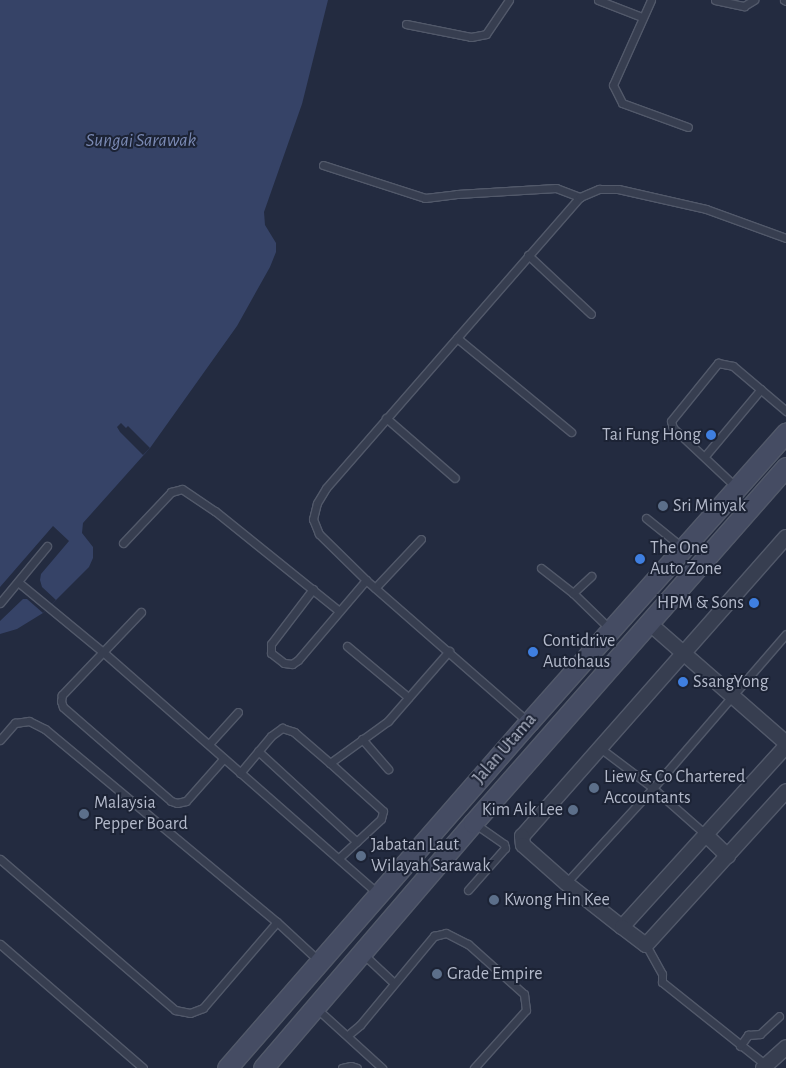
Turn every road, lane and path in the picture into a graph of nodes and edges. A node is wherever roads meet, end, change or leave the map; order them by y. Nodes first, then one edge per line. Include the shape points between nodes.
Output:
1 (509, 0) edge
2 (598, 0) edge
3 (651, 0) edge
4 (715, 0) edge
5 (754, 0) edge
6 (642, 17) junction
7 (406, 24) dead end
8 (688, 127) dead end
9 (323, 165) dead end
10 (580, 197) junction
11 (786, 238) edge
12 (528, 255) junction
13 (591, 314) dead end
14 (457, 338) junction
15 (761, 389) junction
16 (786, 411) edge
17 (386, 418) junction
18 (571, 432) dead end
19 (786, 434) edge
20 (705, 456) junction
21 (786, 467) edge
22 (454, 478) dead end
23 (737, 488) junction
24 (646, 518) dead end
25 (786, 538) edge
26 (421, 539) dead end
27 (123, 543) dead end
28 (47, 546) dead end
29 (684, 548) junction
30 (541, 568) dead end
31 (592, 576) dead end
32 (366, 580) junction
33 (18, 582) junction
34 (376, 588) junction
35 (313, 589) junction
36 (573, 593) junction
37 (0, 604) edge
38 (141, 612) dead end
39 (339, 612) junction
40 (649, 623) junction
41 (611, 630) junction
42 (786, 634) edge
43 (347, 646) dead end
44 (449, 651) junction
45 (103, 652) junction
46 (684, 654) junction
47 (732, 695) junction
48 (408, 697) junction
49 (238, 712) dead end
50 (529, 722) junction
51 (362, 739) junction
52 (0, 740) edge
53 (209, 744) junction
54 (786, 745) edge
55 (600, 748) junction
56 (258, 751) junction
57 (224, 758) junction
58 (330, 763) junction
59 (388, 769) dead end
60 (240, 773) junction
61 (653, 788) junction
62 (786, 791) edge
63 (473, 823) junction
64 (705, 834) junction
65 (357, 842) junction
66 (728, 856) junction
67 (339, 858) junction
68 (0, 859) edge
69 (566, 883) junction
70 (468, 890) dead end
71 (379, 895) junction
72 (277, 922) junction
73 (622, 927) junction
74 (0, 944) edge
75 (646, 945) junction
76 (362, 952) junction
77 (320, 962) junction
78 (394, 984) junction
79 (314, 1007) junction
80 (779, 1016) dead end
81 (348, 1035) junction
82 (740, 1046) junction
83 (786, 1047) edge
84 (765, 1067) edge
85 (143, 1068) edge
86 (227, 1068) edge
87 (263, 1068) edge
88 (342, 1068) edge
89 (357, 1068) edge
90 (382, 1068) edge
91 (474, 1068) edge

1 - 7 lane via 486,34 471,37
2 - 6 lane
3 - 6 lane
4 - 5 lane via 744,6
6 - 8 lane via 613,85 616,95 622,103
9 - 10 lane via 424,198 556,188
10 - 11 lane via 599,189 618,188 706,209
10 - 12 lane
12 - 13 lane
12 - 14 lane
14 - 17 lane
14 - 18 lane
15 - 16 lane
15 - 20 lane
15 - 20 lane via 733,366 718,363 671,421 673,428
17 - 22 lane
17 - 32 lane via 326,488 313,519 318,534
19 - 23 main road, Jalan Utama
20 - 23 lane
21 - 40 main road, Jalan Utama
23 - 29 main road, Jalan Utama
24 - 29 lane
25 - 46 street
26 - 34 lane
27 - 35 lane via 170,492 182,489 215,511
28 - 33 lane
29 - 41 main road, Jalan Utama
30 - 36 lane
31 - 36 lane
32 - 34 lane
32 - 39 lane
33 - 37 lane
33 - 45 lane
34 - 44 lane
35 - 39 lane
35 - 39 lane via 271,644 270,653 284,664 292,664
36 - 41 lane
38 - 45 lane
40 - 46 street
40 - 63 main road, Jalan Utama
41 - 50 main road, Jalan Utama
42 - 47 lane
43 - 48 lane
44 - 48 lane
44 - 50 lane
45 - 53 lane
45 - 57 lane via 60,701 170,801 186,801
46 - 47 street
46 - 55 street
47 - 54 street
47 - 61 lane
48 - 51 lane via 388,721
49 - 53 lane
50 - 71 main road, Jalan Utama
51 - 58 lane
51 - 59 lane
52 - 72 lane via 15,723 28,721 45,729
53 - 57 lane
54 - 64 street
55 - 61 lane
55 - 69 street via 522,836 523,844
56 - 58 lane via 282,728 294,732
56 - 60 lane
56 - 65 lane
57 - 60 lane
58 - 65 lane via 383,811 381,819
60 - 67 lane
61 - 64 lane
61 - 69 lane
62 - 66 street
63 - 70 lane via 504,844 505,848
63 - 76 main road, Jalan Utama
64 - 66 street
64 - 73 street
65 - 67 lane
66 - 75 street
67 - 71 lane
68 - 72 lane via 175,1010 190,1013 203,1008
69 - 73 street
71 - 77 main road, Jalan Utama
72 - 77 lane
73 - 75 street
74 - 85 lane
75 - 82 lane via 662,974 662,982
76 - 78 lane
76 - 79 main road, Jalan Utama
77 - 86 main road, Jalan Utama
78 - 81 lane
78 - 91 lane via 434,936 446,933 468,944 524,994 526,1010
79 - 81 lane
79 - 87 main road, Jalan Utama
80 - 82 lane via 760,1034 748,1034
81 - 90 lane
82 - 84 lane
83 - 84 street
88 - 89 lane

